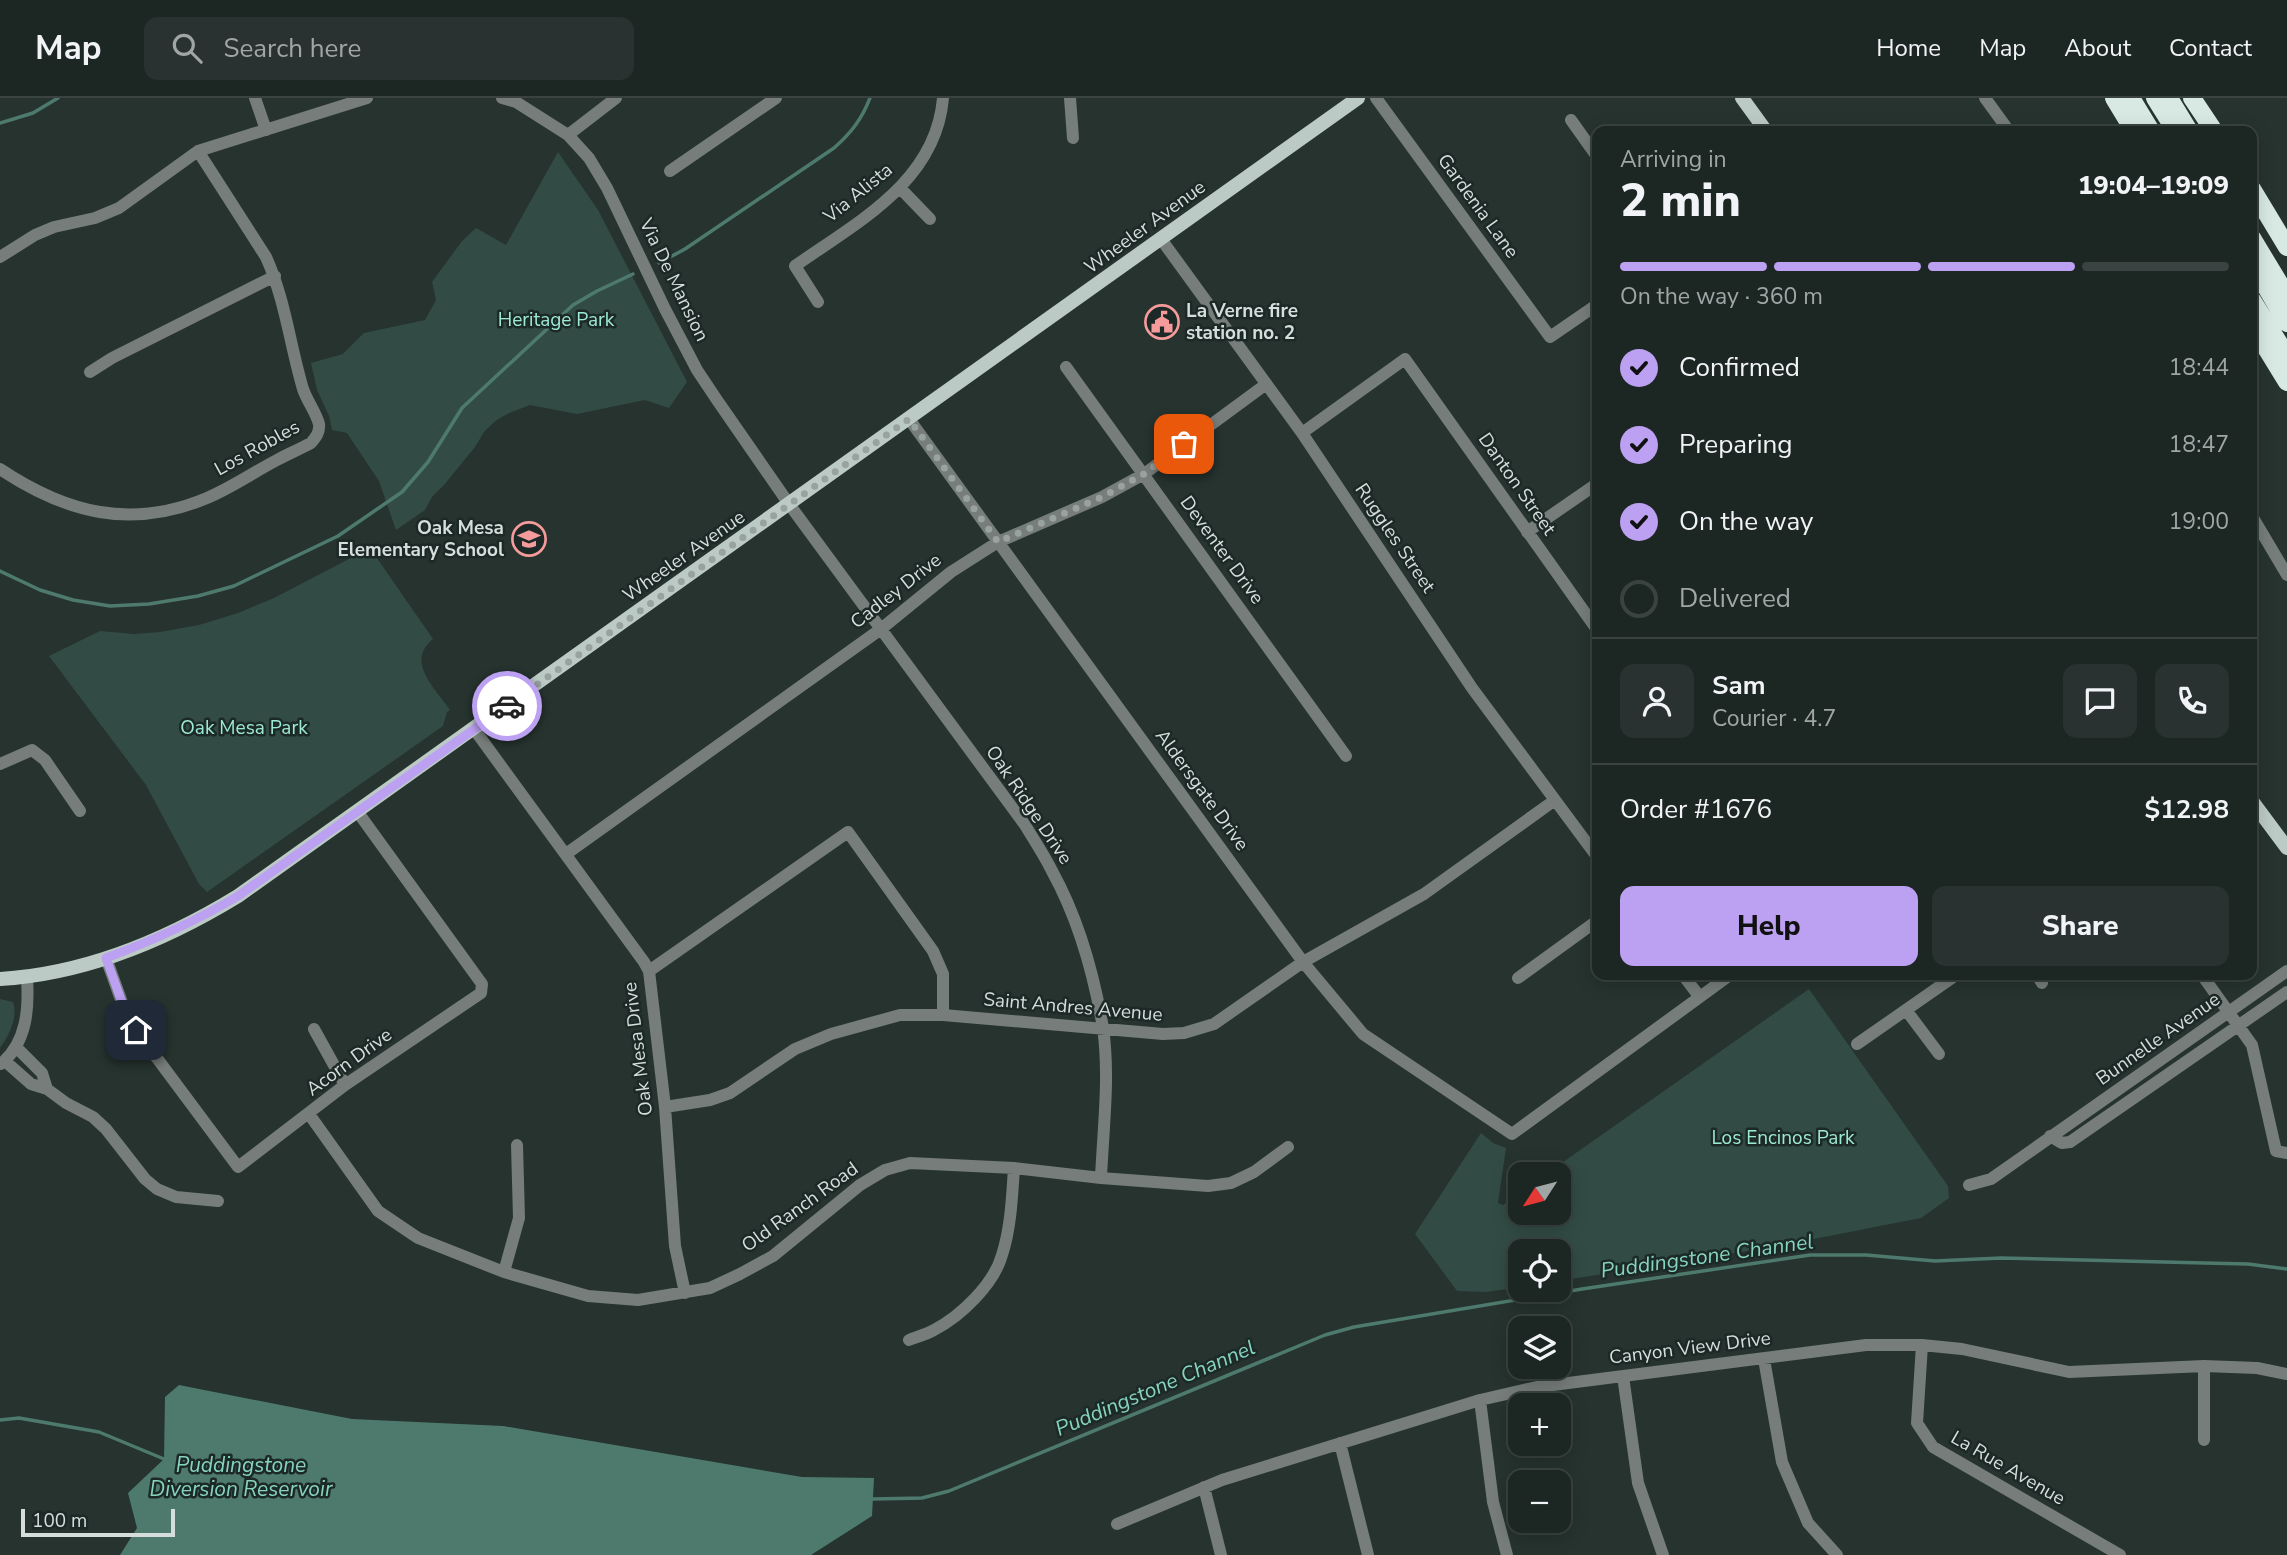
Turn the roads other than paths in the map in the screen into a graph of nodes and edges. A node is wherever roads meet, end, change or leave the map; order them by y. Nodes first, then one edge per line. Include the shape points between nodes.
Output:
1 (255, 98) edge
2 (367, 98) edge
3 (502, 98) edge
4 (616, 98) edge
5 (776, 98) edge
6 (943, 98) edge
7 (1070, 98) edge
8 (1358, 98) edge
9 (1376, 98) edge
10 (1742, 98) edge
11 (1985, 98) edge
12 (2113, 98) edge
13 (2131, 98) edge
14 (2155, 98) edge
15 (2169, 98) edge
16 (2192, 98) edge
17 (1571, 120) dead end
18 (1762, 126) edge
19 (2005, 126) edge
20 (2131, 126) edge
21 (2148, 126) edge
22 (2172, 126) edge
23 (2186, 126) edge
24 (2211, 126) edge
25 (266, 130) junction
26 (568, 135) junction
27 (1073, 138) dead end
28 (1592, 150) edge
29 (198, 151) junction
30 (670, 171) dead end
31 (900, 188) junction
32 (2257, 197) edge
33 (930, 219) dead end
34 (1161, 239) junction
35 (2257, 246) edge
36 (2287, 247) edge
37 (0, 257) edge
38 (2257, 272) edge
39 (275, 276) junction
40 (2287, 296) edge
41 (818, 302) dead end
42 (1592, 308) edge
43 (2257, 308) edge
44 (2287, 323) edge
45 (2257, 333) edge
46 (2287, 356) edge
47 (1066, 367) dead end
48 (90, 372) dead end
49 (2287, 382) edge
50 (1265, 385) junction
51 (909, 419) junction
52 (1302, 433) junction
53 (0, 469) edge
54 (1144, 474) junction
55 (1592, 487) edge
56 (789, 504) junction
57 (2257, 524) edge
58 (1527, 532) junction
59 (998, 542) junction
60 (2287, 575) edge
61 (1592, 623) edge
62 (881, 629) junction
63 (474, 729) junction
64 (1346, 756) dead end
65 (0, 764) edge
66 (1555, 800) junction
67 (2257, 808) edge
68 (80, 811) dead end
69 (358, 811) junction
70 (2287, 848) edge
71 (1592, 850) edge
72 (566, 854) junction
73 (1592, 924) edge
74 (106, 958) junction
75 (1303, 962) junction
76 (649, 971) junction
77 (2287, 971) edge
78 (27, 978) junction
79 (1518, 978) dead end
80 (0, 979) edge
81 (1687, 980) edge
82 (1723, 980) edge
83 (1949, 980) edge
84 (2206, 980) edge
85 (2287, 992) edge
86 (1699, 996) junction
87 (1906, 1010) junction
88 (2229, 1012) junction
89 (943, 1015) junction
90 (2239, 1026) junction
91 (314, 1029) dead end
92 (1103, 1030) junction
93 (1857, 1044) dead end
94 (16, 1047) junction
95 (1939, 1054) dead end
96 (3, 1063) edge
97 (345, 1085) junction
98 (47, 1089) junction
99 (666, 1107) junction
100 (309, 1114) junction
101 (2050, 1136) junction
102 (517, 1145) dead end
103 (1288, 1147) dead end
104 (2287, 1153) edge
105 (1014, 1168) junction
106 (1101, 1178) junction
107 (1969, 1185) dead end
108 (218, 1201) dead end
109 (504, 1272) junction
110 (685, 1293) junction
111 (909, 1340) dead end
112 (1922, 1345) junction
113 (1765, 1359) junction
114 (2204, 1366) junction
115 (2287, 1374) edge
116 (1623, 1376) junction
117 (1480, 1400) junction
118 (2204, 1440) dead end
119 (1340, 1443) junction
120 (1204, 1487) junction
121 (1117, 1524) dead end
122 (1221, 1555) edge
123 (1368, 1555) edge
124 (1507, 1555) edge
125 (1663, 1555) edge
126 (1837, 1555) edge
127 (2120, 1555) edge

1 - 25 street
2 - 25 street
3 - 26 street, Via De Mansion
4 - 26 street
5 - 30 street
6 - 31 street, Via Alista via 934,142
7 - 27 street
8 - 34 main road, Wheeler Avenue
9 - 42 street, Gardenia Lane via 1550,337
10 - 18 main road
11 - 19 street
12 - 20 highway
13 - 21 highway
14 - 22 highway
15 - 23 highway
16 - 24 highway
17 - 28 street
25 - 29 street
26 - 56 street, Via De Mansion via 607,188 697,370
29 - 37 street via 119,208 54,227
29 - 39 street, Los Robles
31 - 33 street
31 - 41 street, Via Alista via 795,266
32 - 36 highway
34 - 50 street, Ruggles Street
34 - 51 main road, Wheeler Avenue
35 - 40 highway
38 - 44 highway
39 - 48 street
39 - 53 street, Los Robles via 304,391 319,425 311,443 209,498 148,515 90,511 67,504
43 - 46 highway
45 - 49 highway
47 - 54 street, Deventer Drive
50 - 52 street, Ruggles Street
50 - 54 street, Cadley Drive
51 - 56 main road, Wheeler Avenue
51 - 59 street, Aldersgate Drive
52 - 58 street, Danton Street via 1405,359
52 - 66 street, Ruggles Street via 1472,688
54 - 59 street, Cadley Drive
54 - 64 street, Deventer Drive
55 - 58 street
56 - 62 street, Oak Ridge Drive
56 - 63 main road, Wheeler Avenue
57 - 60 street
58 - 61 street, Danton Street
59 - 62 street, Cadley Drive via 951,572
59 - 75 street, Aldersgate Drive
62 - 72 street, Cadley Drive
62 - 92 street, Oak Ridge Drive via 1024,825 1053,873 1075,923
63 - 69 main road, Wheeler Avenue
63 - 72 street, Oak Mesa Drive
65 - 68 street via 32,750 46,760
66 - 71 street, Ruggles Street
66 - 75 street, Saint Andres Avenue via 1424,894
67 - 70 main road
69 - 74 main road, Wheeler Avenue via 211,912
69 - 97 street, Acorn Drive via 483,988
72 - 76 street, Oak Mesa Drive
73 - 79 street
74 - 78 main road, Wheeler Avenue
74 - 100 street, Acorn Drive via 136,1030 238,1167
75 - 86 street, Aldersgate Drive via 1363,1034 1512,1134
75 - 92 street, Saint Andres Avenue via 1214,1024 1184,1033
76 - 89 street via 848,832 933,951 943,974
76 - 99 street, Oak Mesa Drive
77 - 88 street, Bunnelle Avenue
78 - 80 main road, Wheeler Avenue
78 - 94 street via 27,1016
81 - 86 street
82 - 86 street
83 - 87 street
84 - 88 street
85 - 90 street, Bunnelle Avenue
87 - 93 street
87 - 95 street
88 - 90 street
88 - 101 street, Bunnelle Avenue
89 - 92 street, Saint Andres Avenue
89 - 99 street, Saint Andres Avenue via 900,1015 831,1034 795,1049 730,1093
90 - 101 street, Bunnelle Avenue via 2070,1142
90 - 104 street via 2252,1045 2276,1151
91 - 97 street
92 - 106 street, Oak Ridge Drive via 1106,1083
94 - 96 street
94 - 98 street via 42,1073
96 - 98 street via 31,1084
97 - 100 street, Acorn Drive
98 - 108 street via 93,1117 157,1189 176,1197
99 - 110 street, Oak Mesa Drive via 675,1246
100 - 109 street, Old Ranch Road via 378,1211 418,1238
101 - 107 street, Bunnelle Avenue via 1991,1179
102 - 109 street via 519,1219
103 - 106 street, Old Ranch Road via 1231,1183 1209,1186
105 - 106 street, Old Ranch Road
105 - 110 street, Old Ranch Road via 910,1163 884,1170 773,1256 710,1289
105 - 111 street via 1007,1235 991,1280 967,1306 934,1330
109 - 110 street, Old Ranch Road via 588,1296 638,1300
112 - 113 street, Canyon View Drive via 1866,1345
112 - 114 street, Canyon View Drive via 2069,1372
112 - 127 street, La Rue Avenue via 1917,1423 1933,1447
113 - 116 street, Canyon View Drive
113 - 126 street via 1782,1462 1808,1523
114 - 115 street, Canyon View Drive
114 - 118 street
116 - 117 street, Canyon View Drive
116 - 125 street via 1638,1483
117 - 119 street, Canyon View Drive
117 - 124 street via 1493,1502
119 - 120 street, Canyon View Drive
119 - 123 street
120 - 121 street, Canyon View Drive
120 - 122 street

